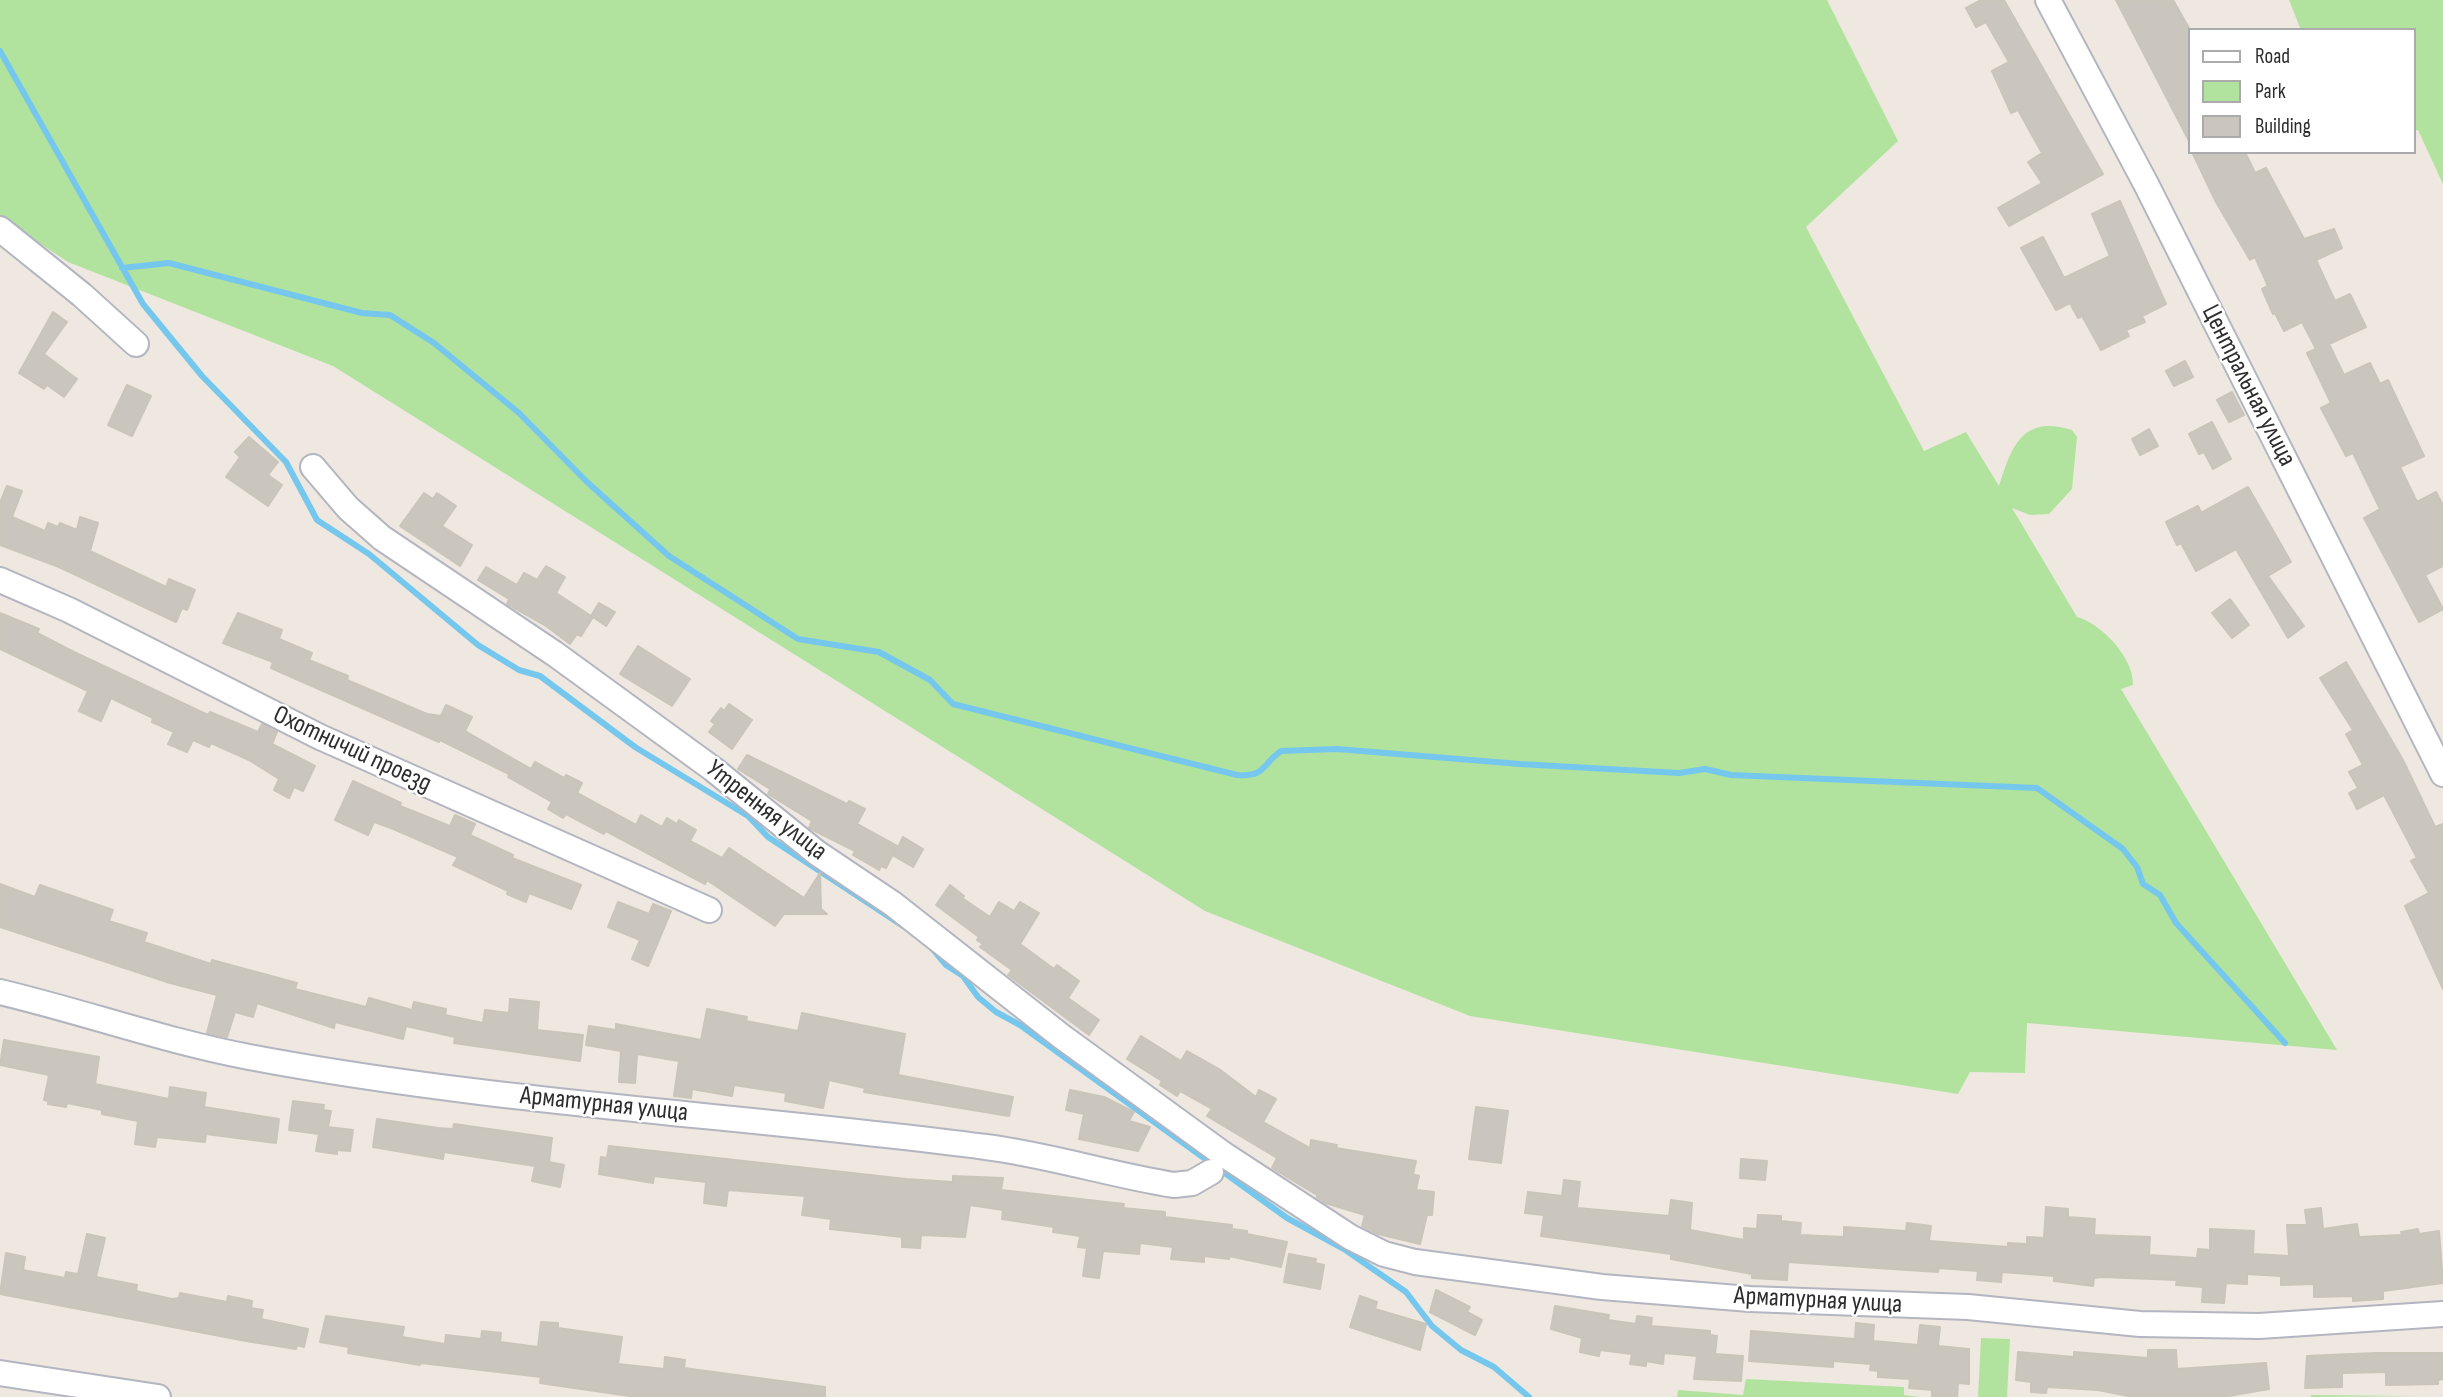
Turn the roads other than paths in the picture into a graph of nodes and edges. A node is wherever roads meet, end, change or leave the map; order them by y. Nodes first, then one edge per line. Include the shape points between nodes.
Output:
1 (2049, 0) edge
2 (0, 229) edge
3 (136, 344) dead end
4 (313, 467) dead end
5 (0, 580) edge
6 (2443, 774) edge
7 (709, 909) dead end
8 (0, 992) edge
9 (1217, 1162) junction
10 (2443, 1314) edge
11 (0, 1373) edge
12 (158, 1397) edge

1 - 6 street, Центральная улица
2 - 3 street
4 - 9 street, Утренняя улица via 382,538 555,654 713,769 817,853 893,904
5 - 7 street, Охотничий проезд via 320,737
8 - 9 street, Арматурная улица via 192,1045 386,1079 643,1112 767,1120 991,1147 1174,1185 1192,1184
9 - 10 street, Арматурная улица via 1384,1254 1589,1285 1750,1299 1968,1307 2140,1324 2259,1325
11 - 12 street

